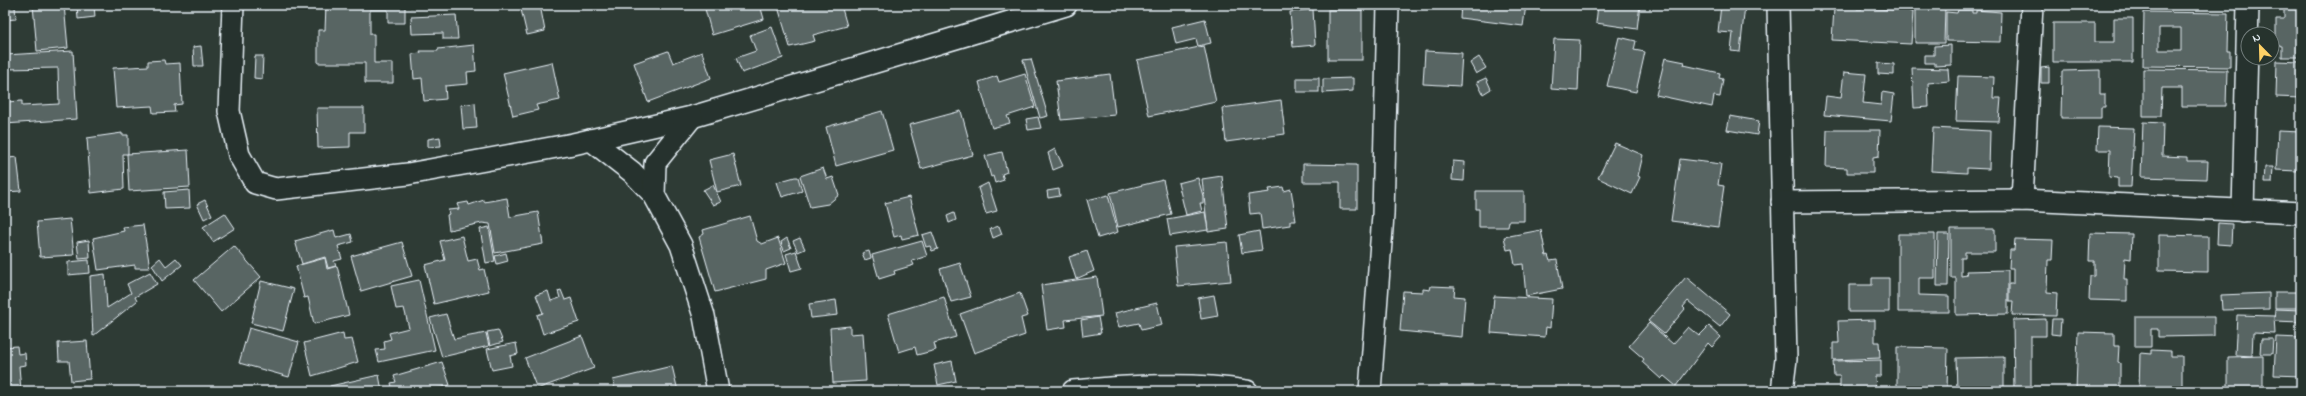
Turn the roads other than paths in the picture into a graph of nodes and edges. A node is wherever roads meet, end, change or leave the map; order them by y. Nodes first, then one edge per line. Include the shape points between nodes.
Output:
1 (233, 5) edge
2 (1066, 5) edge
3 (1388, 5) edge
4 (1778, 5) edge
5 (2032, 5) edge
6 (2248, 5) edge
7 (692, 117) junction
8 (591, 140) junction
9 (654, 196) junction
10 (2022, 200) junction
11 (1782, 202) junction
12 (2243, 211) junction
13 (2301, 213) edge
14 (718, 391) edge
15 (1074, 391) edge
16 (1247, 391) edge
17 (1370, 391) edge
18 (1782, 391) edge

1 - 8 street via 229,111 239,155 255,183 276,189 408,174
2 - 7 street
3 - 17 street via 1383,215
4 - 11 street
5 - 10 street
6 - 12 street
7 - 8 street
7 - 9 street via 655,163
8 - 9 street via 632,172
9 - 14 street via 681,245 704,316
10 - 11 street
10 - 12 street
11 - 18 street via 1786,359
12 - 13 street
15 - 16 street via 1157,386

